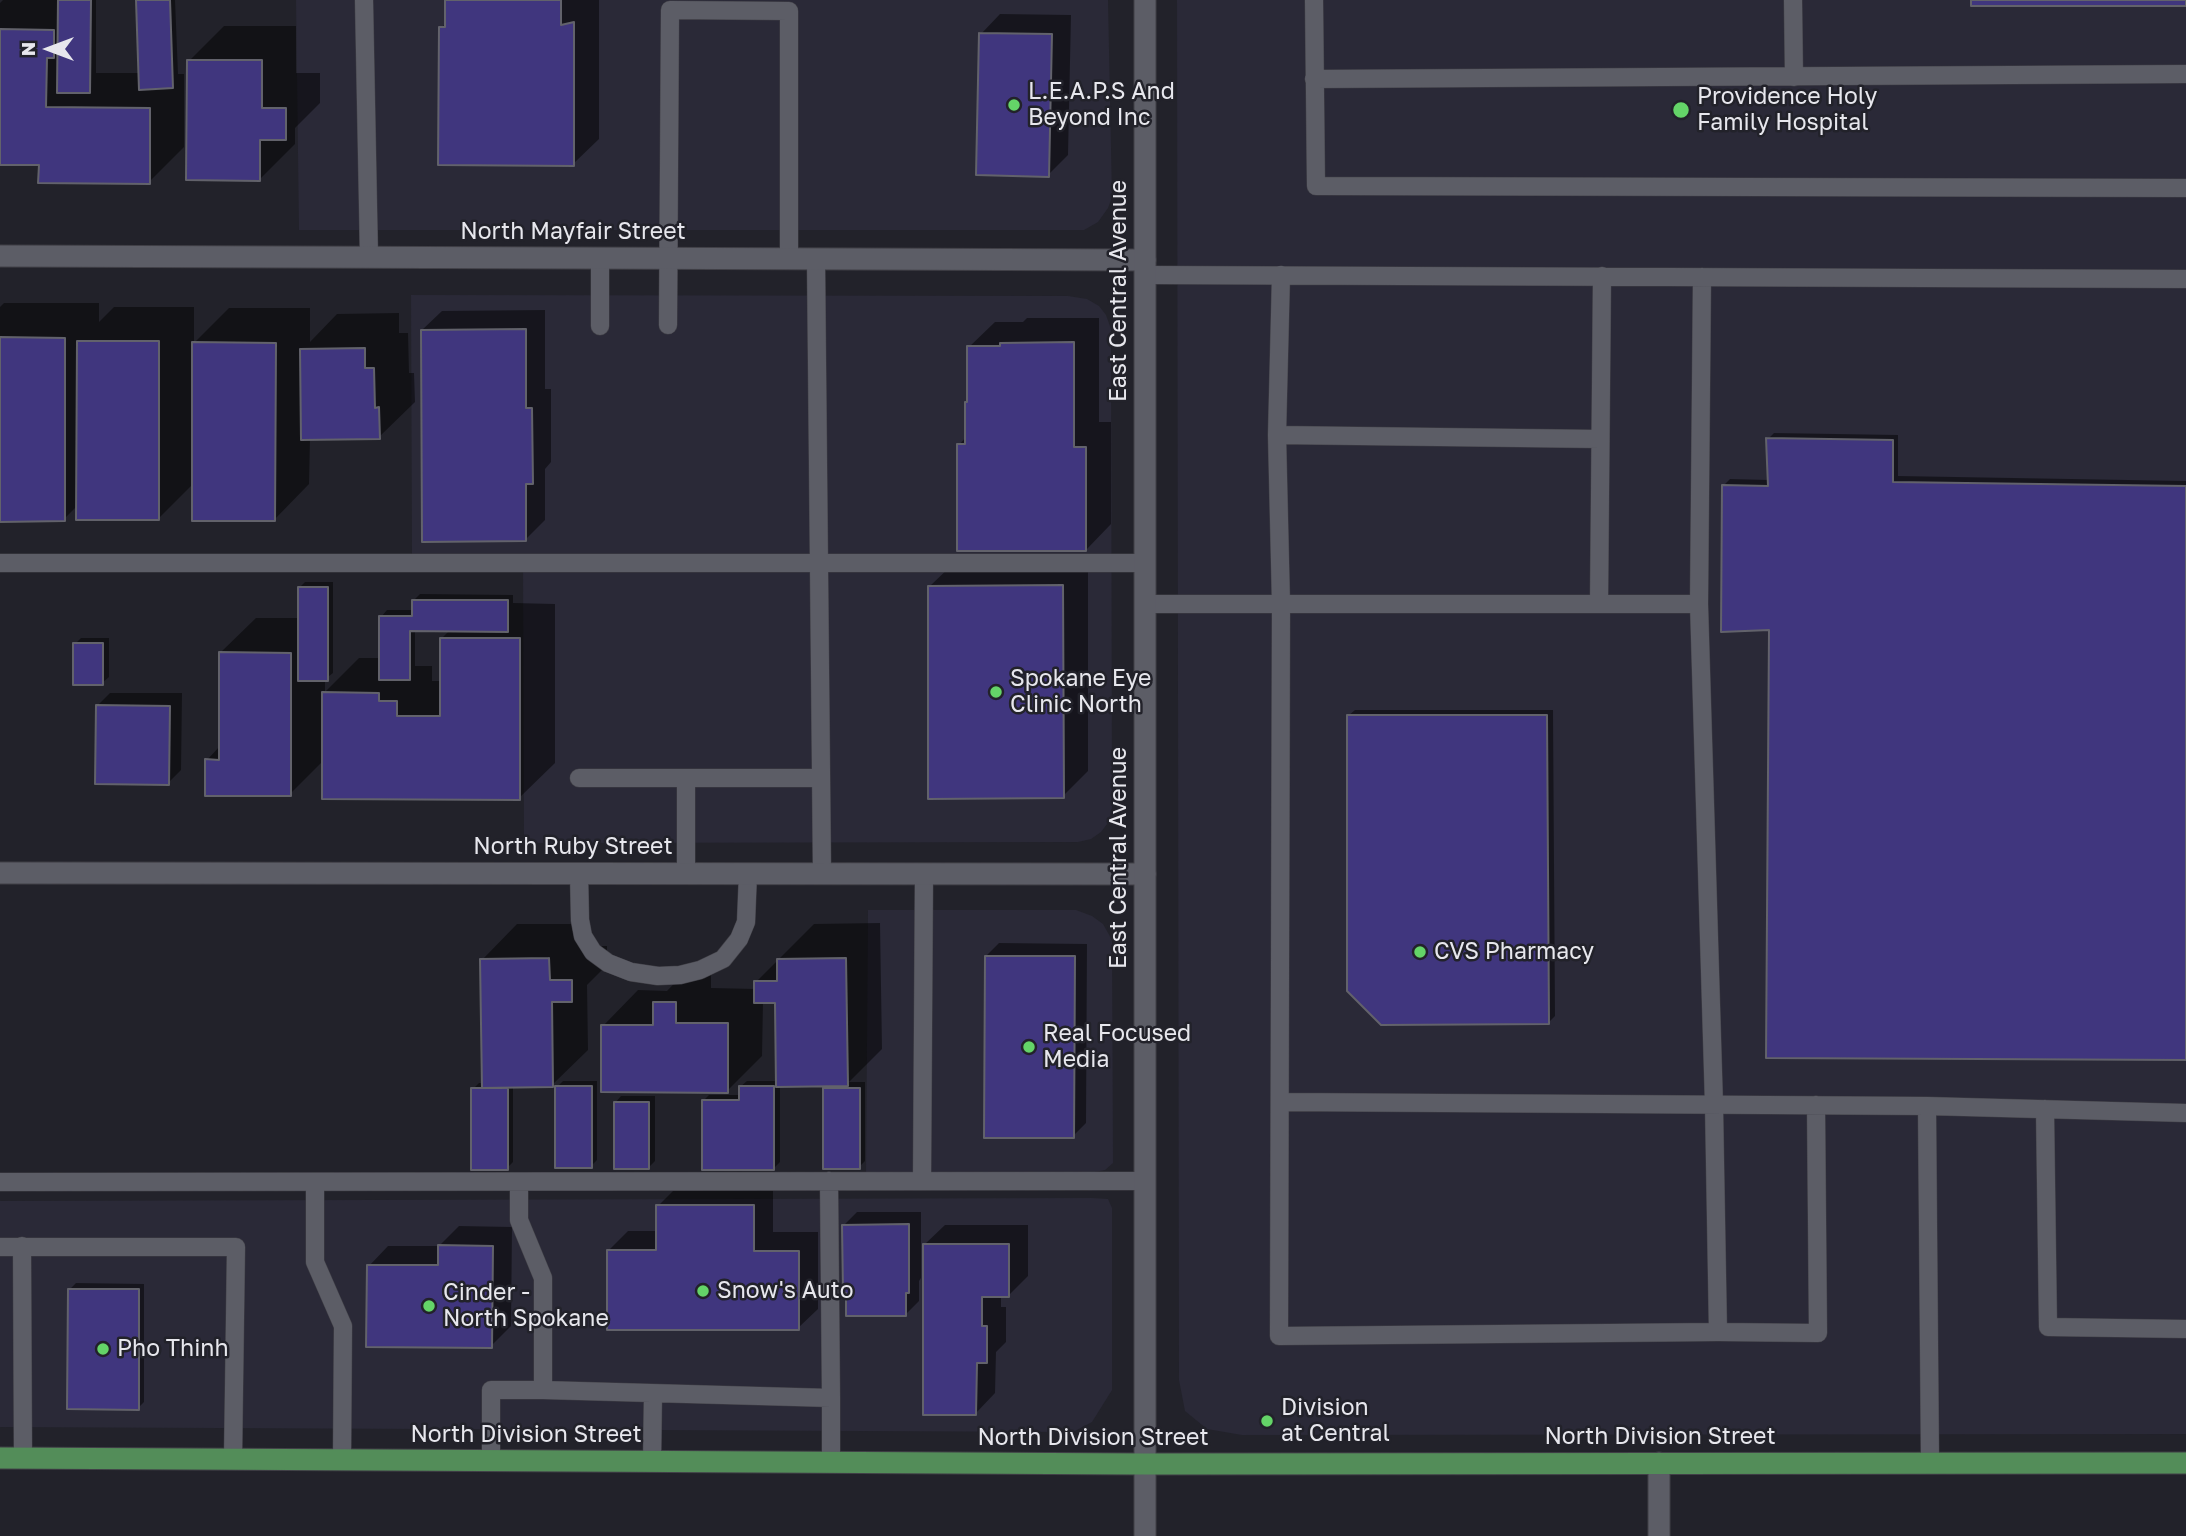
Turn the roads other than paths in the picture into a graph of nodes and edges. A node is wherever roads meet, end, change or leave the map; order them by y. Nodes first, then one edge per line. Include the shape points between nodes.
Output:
1 (364, 0) edge
2 (1145, 0) edge
3 (1314, 0) edge
4 (1793, 0) edge
5 (2186, 74) edge
6 (1794, 77) junction
7 (1314, 79) junction
8 (2186, 188) edge
9 (0, 256) edge
10 (369, 257) junction
11 (600, 258) junction
12 (668, 258) junction
13 (789, 260) junction
14 (816, 260) junction
15 (1145, 268) junction
16 (1281, 275) junction
17 (1602, 276) junction
18 (1702, 277) junction
19 (2186, 279) edge
20 (668, 325) dead end
21 (600, 327) dead end
22 (1277, 435) junction
23 (1600, 439) junction
24 (0, 563) edge
25 (818, 563) junction
26 (1145, 564) junction
27 (1145, 604) junction
28 (1281, 604) junction
29 (1599, 604) junction
30 (1699, 604) junction
31 (579, 778) dead end
32 (686, 778) junction
33 (820, 778) junction
34 (0, 873) edge
35 (579, 873) junction
36 (686, 873) junction
37 (748, 873) junction
38 (822, 873) junction
39 (924, 874) junction
40 (1145, 874) junction
41 (1281, 1102) junction
42 (1714, 1105) junction
43 (1816, 1105) junction
44 (1927, 1106) junction
45 (2045, 1109) junction
46 (2186, 1113) edge
47 (829, 1181) junction
48 (922, 1181) junction
49 (1145, 1181) junction
50 (0, 1182) edge
51 (315, 1182) junction
52 (519, 1182) junction
53 (0, 1247) edge
54 (22, 1247) junction
55 (2186, 1329) edge
56 (1718, 1332) junction
57 (543, 1390) junction
58 (653, 1394) junction
59 (831, 1398) junction
60 (0, 1458) edge
61 (23, 1458) junction
62 (233, 1459) junction
63 (342, 1459) junction
64 (491, 1461) junction
65 (652, 1462) junction
66 (831, 1463) junction
67 (1659, 1463) junction
68 (1930, 1463) junction
69 (2186, 1463) edge
70 (1145, 1464) junction
71 (1145, 1536) edge
72 (1659, 1536) edge

1 - 10 lane
2 - 15 street, East Central Avenue
3 - 7 lane
4 - 6 lane
5 - 6 lane
6 - 7 lane
7 - 8 lane via 1317,186
9 - 10 street, North Mayfair Street
10 - 11 street, North Mayfair Street
11 - 12 street, North Mayfair Street
11 - 21 lane
12 - 13 street, North Mayfair Street
12 - 13 lane via 670,10 789,11
12 - 20 lane
13 - 14 street, North Mayfair Street
14 - 15 street, North Mayfair Street
14 - 25 lane
15 - 16 lane
15 - 26 street, East Central Avenue
16 - 17 lane
16 - 22 lane
17 - 18 lane
17 - 23 lane
18 - 19 lane
18 - 30 lane
22 - 23 lane
22 - 28 lane
23 - 29 lane
24 - 25 lane
25 - 26 lane
25 - 33 lane
26 - 27 street, East Central Avenue
27 - 28 lane
27 - 40 street, East Central Avenue
28 - 29 lane
28 - 41 lane
29 - 30 lane
30 - 42 lane
31 - 32 lane
32 - 33 lane
32 - 36 lane
33 - 38 lane
34 - 35 street, North Ruby Street
35 - 36 street, North Ruby Street
35 - 37 lane via 580,920 593,953 631,972 658,976 700,970 723,959 746,922
36 - 37 street, North Ruby Street
37 - 38 street, North Ruby Street
38 - 39 street, North Ruby Street
39 - 40 street, North Ruby Street
39 - 48 lane
40 - 49 street, East Central Avenue
41 - 42 lane
41 - 56 lane via 1279,1336
42 - 43 lane
42 - 56 lane
43 - 44 lane
43 - 56 lane via 1818,1333
44 - 45 lane
44 - 68 lane
45 - 46 lane
45 - 55 lane via 2048,1327
47 - 48 lane
47 - 52 lane
47 - 59 lane
48 - 49 lane
49 - 70 street, East Central Avenue
50 - 51 lane
51 - 52 lane
51 - 63 lane via 315,1262 343,1326
52 - 57 lane via 519,1220 543,1278
53 - 54 lane
54 - 61 lane
54 - 62 lane via 236,1247
57 - 58 lane
57 - 64 lane via 491,1390
58 - 59 lane
58 - 65 lane
59 - 66 lane
60 - 61 main road, North Division Street
61 - 62 main road, North Division Street
62 - 63 main road, North Division Street
63 - 64 main road, North Division Street
64 - 65 main road, North Division Street
65 - 66 main road, North Division Street
66 - 70 main road, North Division Street
67 - 68 main road, North Division Street
67 - 70 main road, North Division Street
67 - 72 street
68 - 69 main road, North Division Street
70 - 71 street, East Central Avenue

